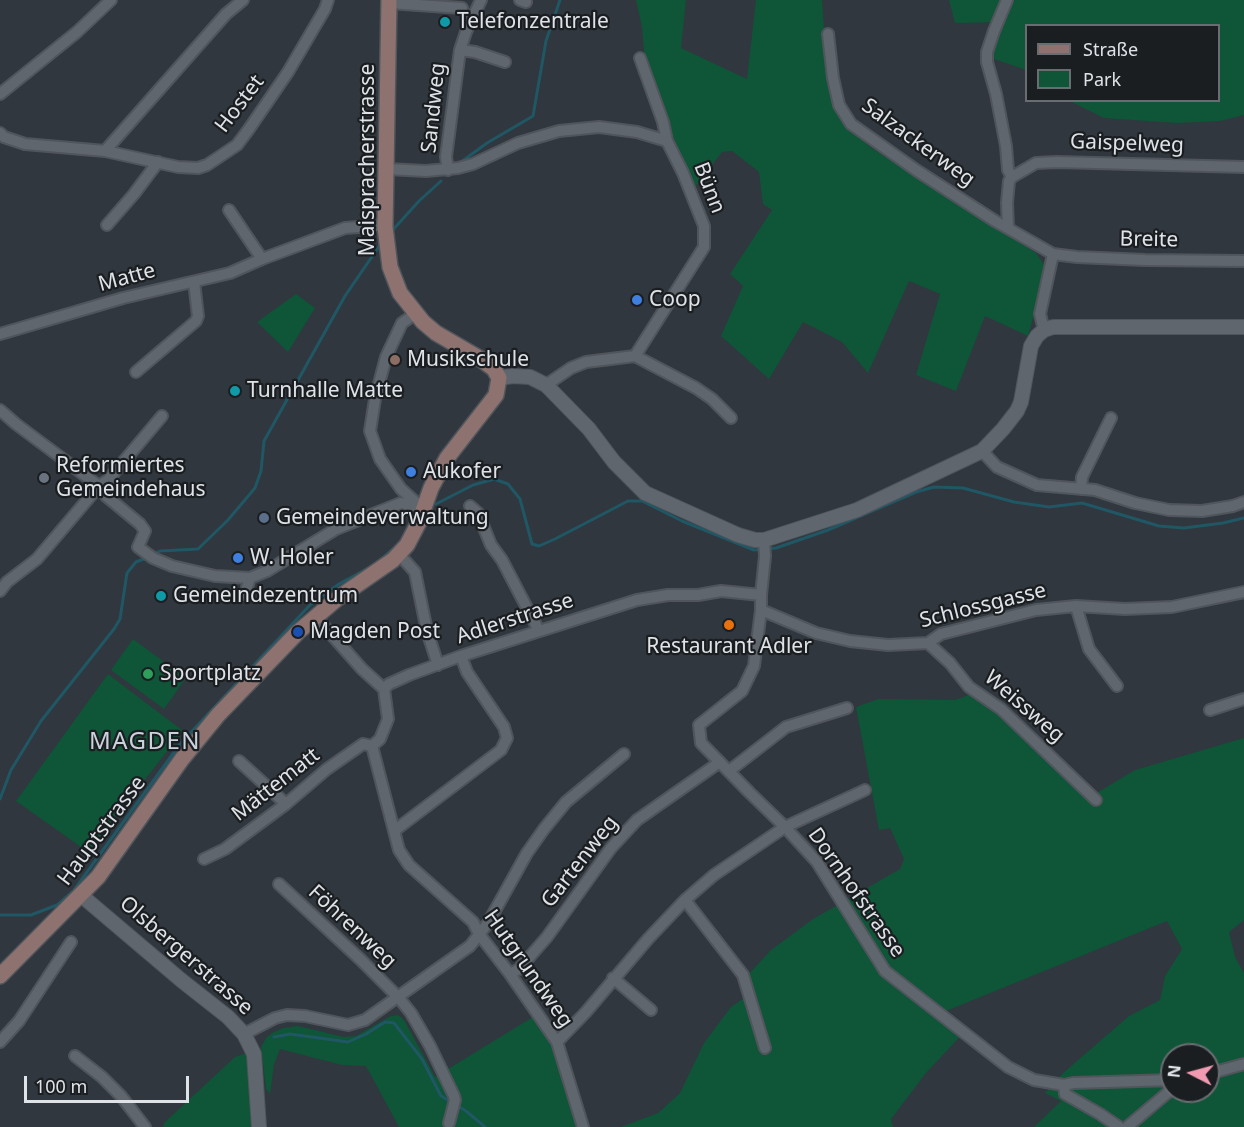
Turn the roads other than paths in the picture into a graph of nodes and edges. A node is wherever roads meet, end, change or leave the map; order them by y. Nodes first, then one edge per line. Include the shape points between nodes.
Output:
1 (111, 0) edge
2 (243, 0) edge
3 (328, 0) edge
4 (481, 0) edge
5 (1007, 0) edge
6 (389, 2) edge
7 (462, 8) dead end
8 (828, 34) dead end
9 (460, 50) junction
10 (640, 58) dead end
11 (505, 62) dead end
12 (0, 94) edge
13 (0, 133) edge
14 (667, 141) junction
15 (105, 151) junction
16 (158, 162) junction
17 (1244, 167) edge
18 (387, 169) junction
19 (451, 169) junction
20 (1012, 177) junction
21 (229, 210) dead end
22 (107, 225) dead end
23 (386, 226) junction
24 (1008, 228) junction
25 (1053, 254) junction
26 (262, 259) junction
27 (1244, 261) edge
28 (194, 282) junction
29 (415, 314) junction
30 (1244, 327) edge
31 (1044, 330) junction
32 (0, 334) edge
33 (635, 356) junction
34 (136, 372) dead end
35 (499, 378) junction
36 (546, 385) junction
37 (0, 410) edge
38 (162, 416) dead end
39 (731, 418) dead end
40 (1111, 418) dead end
41 (982, 452) junction
42 (99, 486) junction
43 (1081, 489) junction
44 (1244, 502) edge
45 (470, 506) dead end
46 (424, 509) junction
47 (765, 547) junction
48 (399, 554) junction
49 (250, 578) junction
50 (3, 580) edge
51 (0, 591) edge
52 (1244, 592) edge
53 (245, 594) dead end
54 (760, 595) junction
55 (1076, 606) junction
56 (761, 610) junction
57 (316, 617) junction
58 (539, 631) junction
59 (928, 643) junction
60 (461, 656) junction
61 (438, 665) junction
62 (1117, 686) dead end
63 (384, 689) junction
64 (1244, 699) edge
65 (847, 708) dead end
66 (1210, 710) dead end
67 (372, 746) junction
68 (624, 754) dead end
69 (239, 761) dead end
70 (720, 762) junction
71 (729, 771) junction
72 (865, 790) dead end
73 (1096, 800) dead end
74 (286, 804) junction
75 (785, 826) junction
76 (394, 831) junction
77 (204, 859) dead end
78 (279, 884) dead end
79 (82, 896) junction
80 (686, 900) junction
81 (479, 934) junction
82 (71, 942) dead end
83 (510, 974) junction
84 (0, 976) edge
85 (613, 978) junction
86 (399, 998) junction
87 (651, 1010) dead end
88 (244, 1034) junction
89 (0, 1042) edge
90 (557, 1042) junction
91 (765, 1048) dead end
92 (75, 1056) dead end
93 (1244, 1064) edge
94 (1220, 1071) edge
95 (1160, 1080) edge
96 (1064, 1085) junction
97 (1160, 1099) edge
98 (449, 1123) dead end
99 (145, 1127) edge
100 (259, 1127) edge
101 (583, 1127) edge
102 (1119, 1127) edge
103 (1128, 1127) edge

1 - 12 street
2 - 15 street via 226,14
3 - 16 street, Hostet via 288,72 237,145 198,168
4 - 9 street, Sandweg
5 - 20 street via 987,52 987,62
6 - 7 street
6 - 18 main road, Maispracherstrasse
8 - 24 street, Salzackerweg via 839,105 851,124
9 - 11 street, Sandweg
9 - 19 street, Sandweg via 446,157
10 - 14 street, Bünn
13 - 15 street, Hostet via 25,144
14 - 19 street via 599,127 559,131
14 - 33 street, Bünn via 704,226 704,247
15 - 16 street, Hostet
16 - 22 street
17 - 20 street, Gaispelweg via 1057,162 1036,163
18 - 19 street
18 - 23 main road, Maispracherstrasse
20 - 24 street
21 - 26 street
23 - 26 street, Matte via 345,228
23 - 29 main road, Maispracherstrasse via 393,277
24 - 25 street, Salzackerweg
25 - 27 street, Breite via 1077,258
25 - 31 street via 1040,314
26 - 28 street, Matte via 230,273
28 - 32 street, Matte
28 - 34 street via 196,321
29 - 35 main road, Maispracherstrasse via 436,333 488,364
29 - 46 street via 402,323 392,341 370,431 380,459 401,489
30 - 31 street
31 - 41 street via 1032,346 1017,411
33 - 36 street via 586,362
33 - 39 street via 696,388
35 - 36 street via 530,377
35 - 46 main road, Hauptstrasse via 496,395 447,458
36 - 47 street via 645,493
37 - 42 street
38 - 42 street
40 - 43 street via 1082,477
41 - 43 street via 998,467 1037,485
41 - 47 street via 857,510
42 - 49 street via 140,524 145,531 138,547 153,558 215,576
42 - 50 street via 37,559
43 - 44 street via 1169,510 1202,511
45 - 58 street via 478,513 491,545
46 - 48 main road, Hauptstrasse
46 - 49 street via 401,503 336,529
47 - 54 street, Dornhofstrasse
48 - 57 main road, Hauptstrasse
48 - 61 street via 415,572
49 - 53 street
50 - 51 street
52 - 55 street, Schlossgasse via 1172,607
54 - 56 street, Dornhofstrasse
54 - 58 street, Adlerstrasse via 722,591 637,600
55 - 59 street, Schlossgasse via 997,618 941,634
55 - 62 street via 1085,641
56 - 59 street, Schlossgasse via 790,624 850,641 888,645
56 - 70 street, Dornhofstrasse via 754,666 742,691 699,725 702,742
57 - 63 street
57 - 79 main road, Hauptstrasse via 202,732 113,859
58 - 60 street, Adlerstrasse
59 - 73 street, Weissweg via 969,687 1001,710
60 - 61 street, Adlerstrasse
60 - 76 street via 507,738 501,750
61 - 63 street, Adlerstrasse
63 - 67 street via 388,718 380,739
64 - 66 street
65 - 71 street via 786,727
67 - 74 street, Mättematt via 363,744
67 - 76 street, Hutgrundweg
68 - 81 street via 566,802 544,829
69 - 74 street
70 - 71 street, Dornhofstrasse
70 - 83 street, Gartenweg via 638,820 610,848 547,937
71 - 75 street, Dornhofstrasse
72 - 75 street
74 - 77 street, Mättematt via 225,849
75 - 80 street via 714,875
75 - 96 street, Dornhofstrasse via 816,862 885,971 1008,1067 1034,1080
76 - 81 street, Hutgrundweg via 399,850 409,865 473,922
78 - 86 street, Föhrenweg
79 - 84 main road, Hauptstrasse
79 - 88 street, Olsbergerstrasse
80 - 85 street
80 - 91 street via 743,975
81 - 83 street, Hutgrundweg
81 - 86 street via 470,946
82 - 89 street via 19,1021
83 - 90 street, Hutgrundweg
85 - 87 street
85 - 90 street
86 - 88 street via 365,1020 348,1025 287,1015
86 - 98 street, Föhrenweg via 430,1046 454,1096
88 - 100 street, Olsbergerstrasse via 254,1054
90 - 101 street, Hutgrundweg
92 - 99 street via 121,1096
93 - 94 street
95 - 96 street, Dornhofstrasse
96 - 102 street via 1065,1094
97 - 103 street

